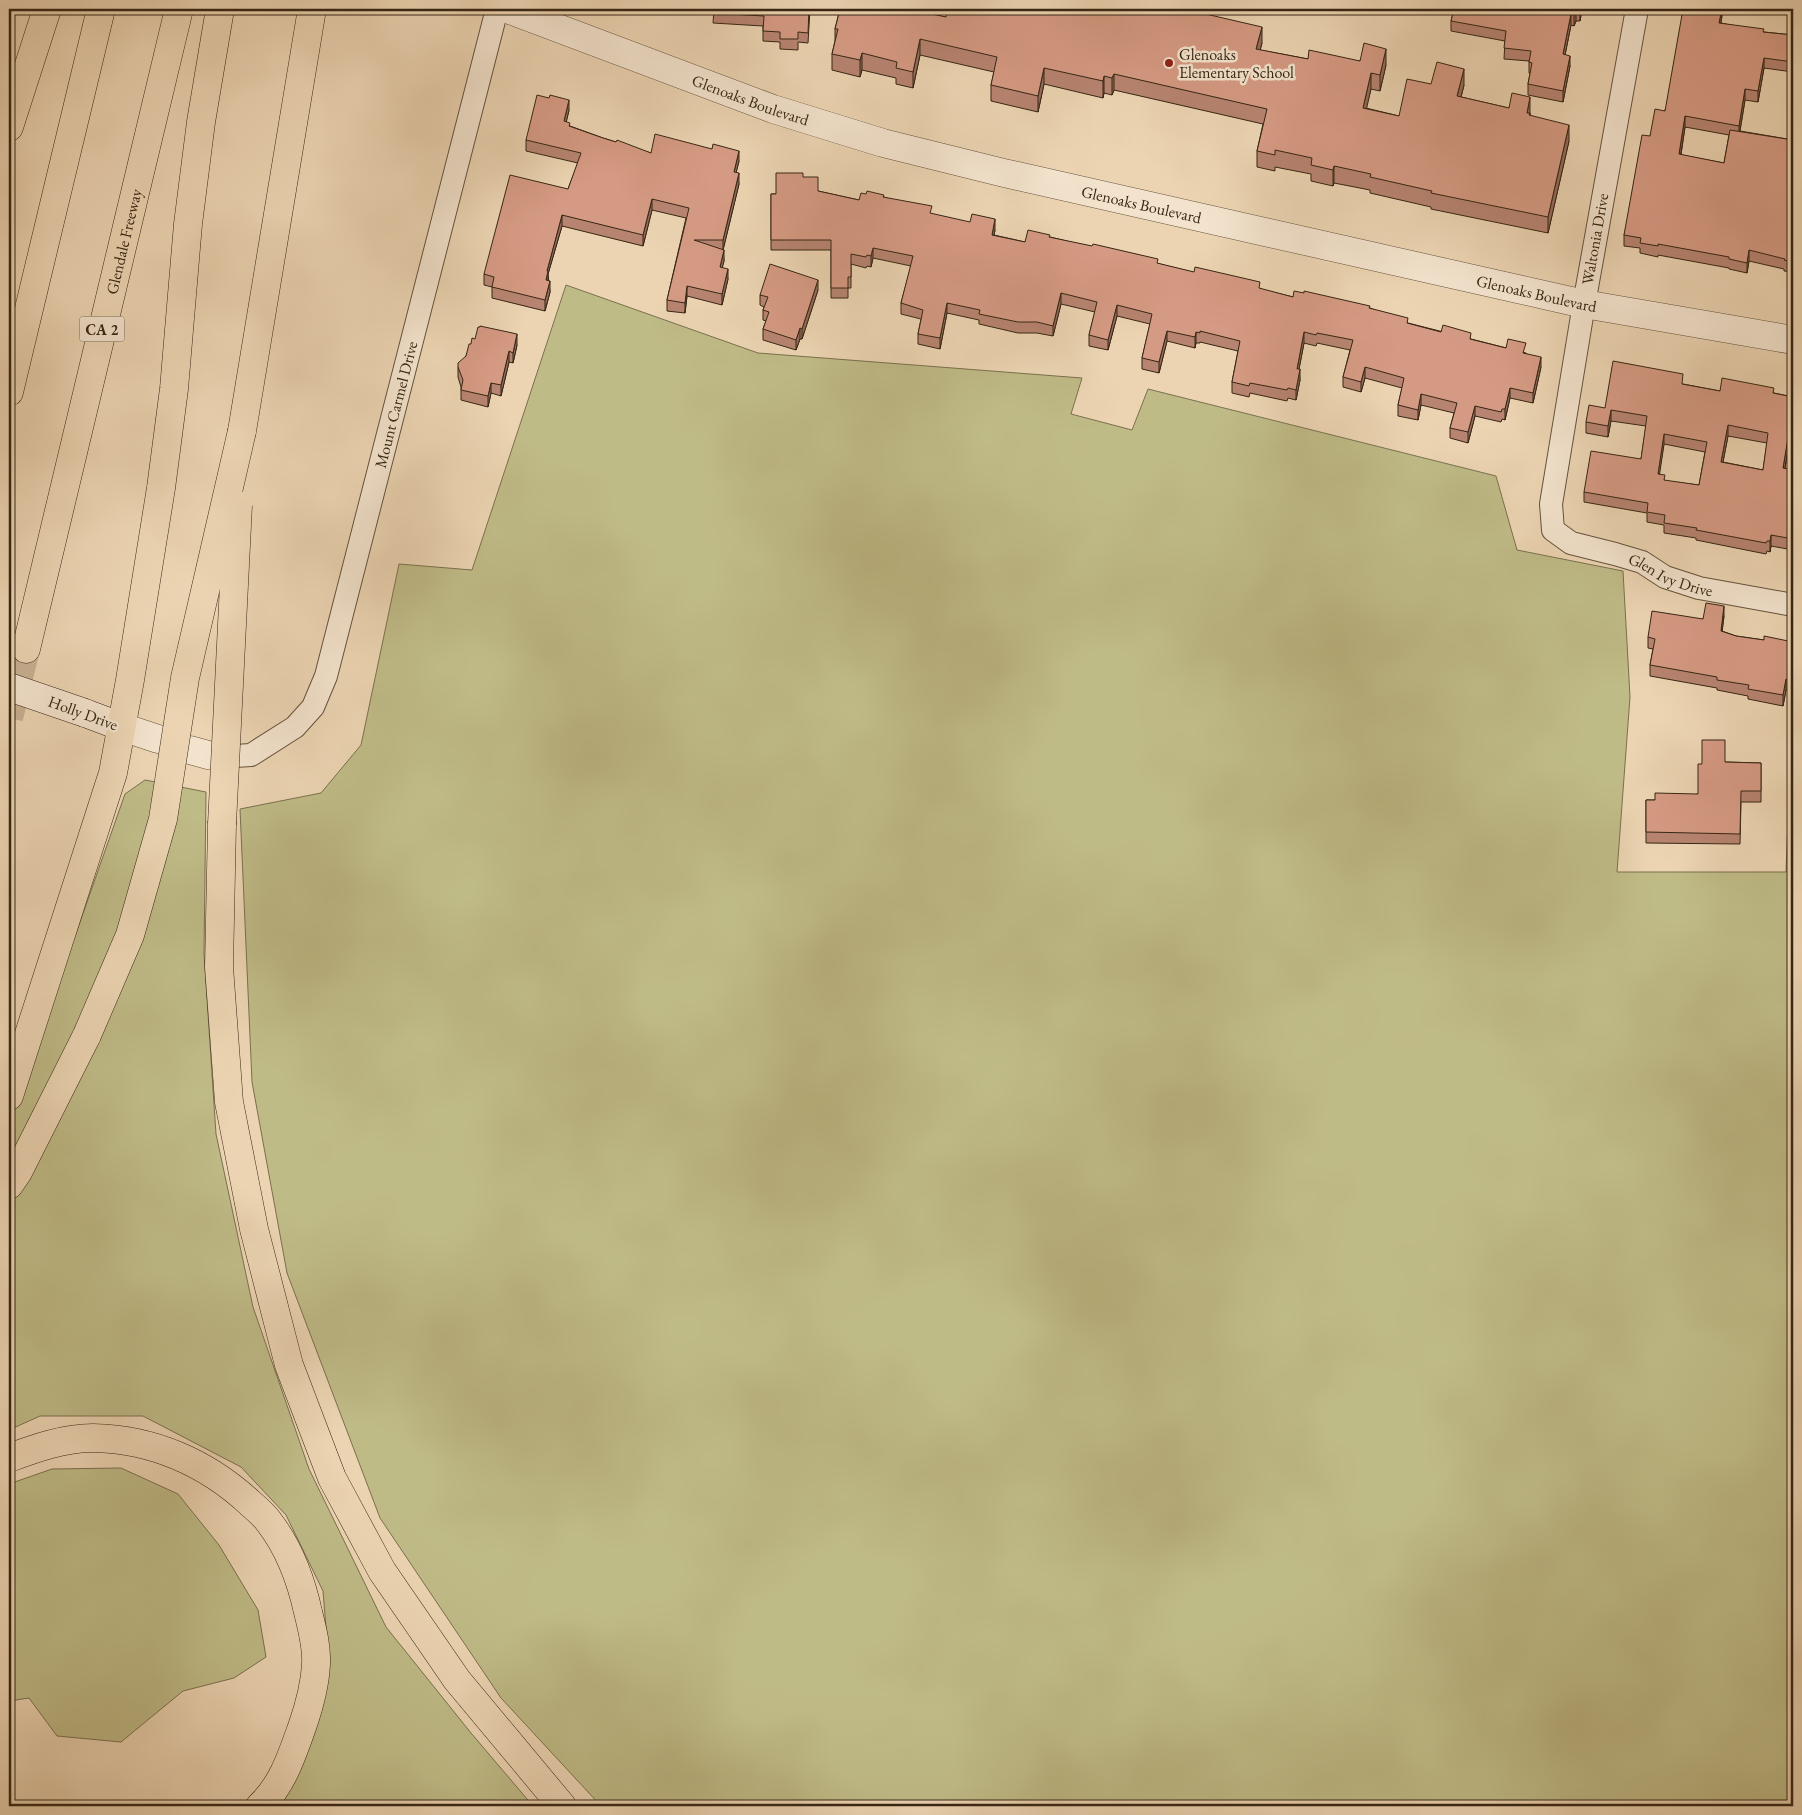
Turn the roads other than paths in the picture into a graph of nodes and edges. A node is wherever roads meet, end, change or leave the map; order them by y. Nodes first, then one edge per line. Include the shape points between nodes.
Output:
1 (48, 9) edge
2 (101, 9) edge
3 (179, 9) edge
4 (220, 9) edge
5 (312, 9) edge
6 (497, 9) edge
7 (507, 9) edge
8 (1637, 9) edge
9 (9, 127) edge
10 (1584, 304) junction
11 (1793, 340) edge
12 (9, 392) edge
13 (242, 431) junction
14 (1553, 530) joint
15 (1793, 605) edge
16 (26, 649) tunnel mouth
17 (9, 687) edge
18 (122, 727) junction
19 (158, 739) dead end
20 (235, 756) dead end
21 (9, 1096) edge
22 (9, 1185) edge
23 (9, 1458) edge
24 (260, 1806) edge
25 (562, 1806) edge

1 - 9 highway
2 - 12 highway
3 - 16 highway, Glendale Freeway / CA 2
4 - 18 highway via 189,215 174,389 162,479
5 - 13 highway
6 - 20 street, Mount Carmel Drive via 326,676 312,707 295,727 251,755
7 - 10 street, Glenoaks Boulevard via 773,109 883,143
8 - 10 street, Waltonia Drive
10 - 11 street, Glenoaks Boulevard
10 - 14 street, Waltonia Drive via 1551,504
13 - 22 highway, bridge via 185,678 163,819 130,936 87,1035
13 - 25 highway, bridge via 222,824 219,968 229,1102 254,1229 289,1365 332,1478 382,1571 457,1680
14 - 15 street, Glen Ivy Drive via 1571,544 1642,562 1665,576 1699,588
17 - 18 street, Holly Drive, bridge
18 - 19 street, Holly Drive
18 - 21 highway via 113,773
23 - 24 highway via 47,1444 92,1438 134,1442 174,1453 208,1471 236,1490 269,1521 289,1554 304,1590 316,1663 308,1710 290,1760

